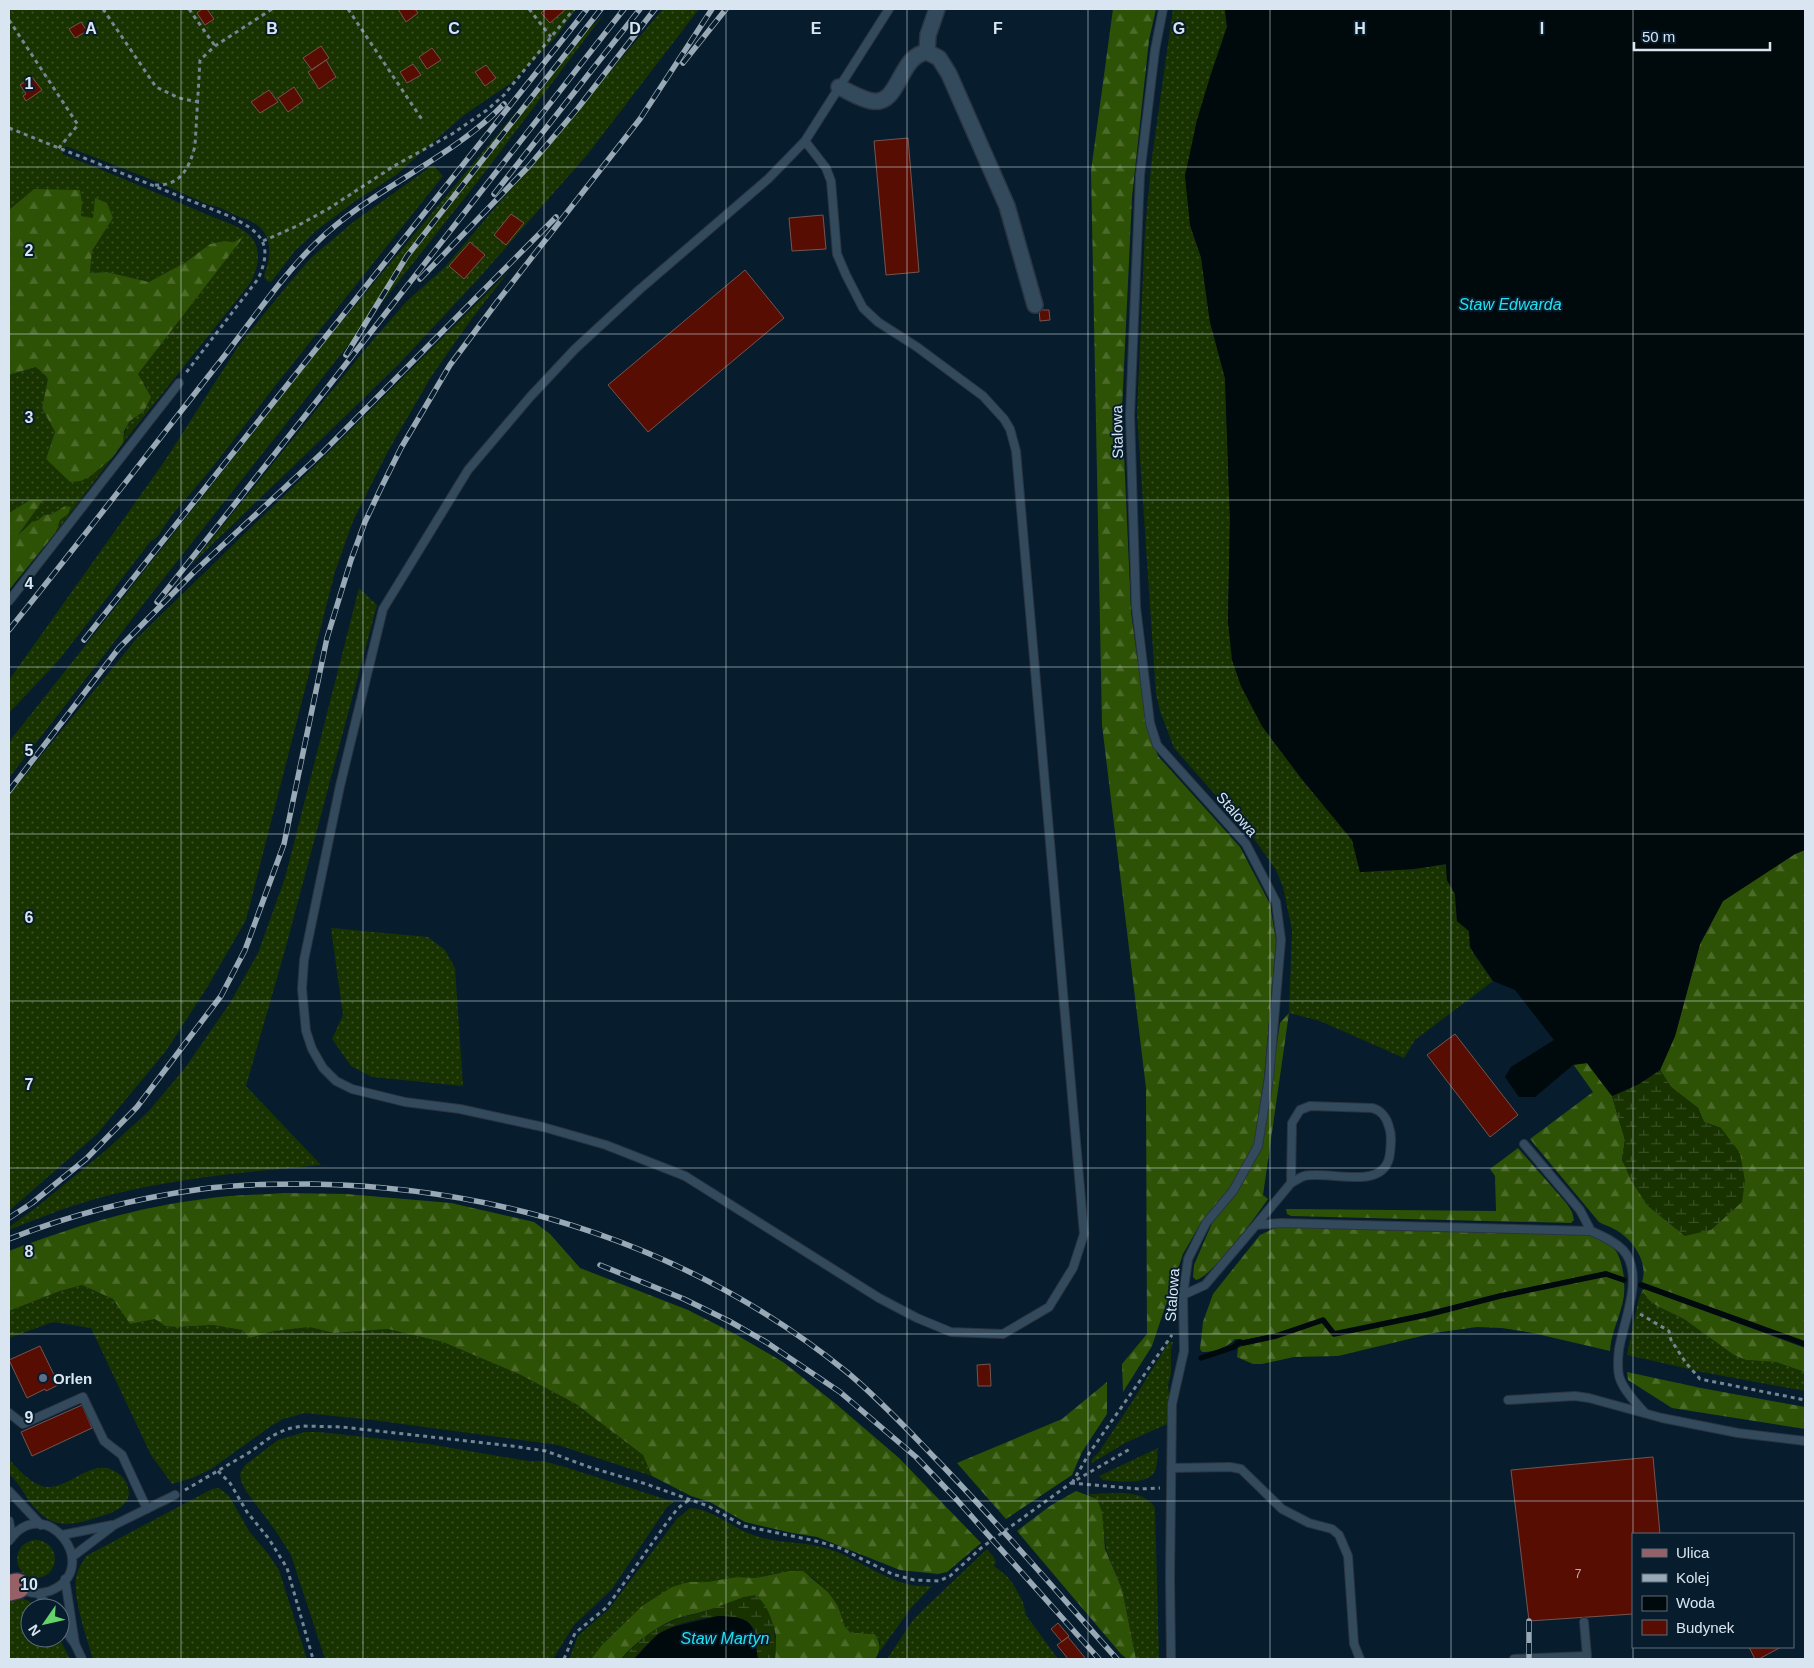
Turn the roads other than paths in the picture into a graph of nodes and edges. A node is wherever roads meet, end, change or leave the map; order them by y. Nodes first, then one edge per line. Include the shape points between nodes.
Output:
1 (889, 9) edge
2 (937, 9) edge
3 (1163, 9) edge
4 (927, 52) junction
5 (839, 87) junction
6 (805, 141) junction
7 (1035, 306) dead end
8 (179, 383) road end
9 (9, 600) edge
10 (1524, 1144) dead end
11 (1291, 1184) junction
12 (1256, 1225) junction
13 (1591, 1231) junction
14 (1183, 1295) junction
15 (1508, 1400) dead end
16 (9, 1413) edge
17 (1645, 1413) junction
18 (1805, 1442) edge
19 (1172, 1468) junction
20 (9, 1491) edge
21 (176, 1495) road end
22 (147, 1509) junction
23 (9, 1521) edge
24 (41, 1525) junction
25 (114, 1525) junction
26 (62, 1535) junction
27 (11, 1538) edge
28 (72, 1557) junction
29 (66, 1579) junction
30 (19, 1587) edge
31 (35, 1598) edge
32 (1584, 1622) dead end
33 (70, 1637) edge
34 (75, 1644) junction
35 (82, 1659) edge
36 (1171, 1659) edge
37 (1360, 1659) edge
38 (1514, 1659) edge

1 - 5 lane
2 - 4 street via 928,35
3 - 14 lane, Stalowa via 1140,175 1130,415 1136,607 1149,713 1157,745 1246,844 1276,902 1280,940 1269,1078 1258,1146 1232,1191 1206,1222 1188,1259
4 - 5 street via 918,54 909,62 892,92 883,100 871,101
4 - 7 street via 944,64 1006,206
5 - 6 lane
6 - 6 lane via 768,179 575,349 530,398 468,470 383,609 340,786 304,960 302,989 306,1031 323,1068 336,1081 352,1089 543,1127 606,1145 685,1176 879,1298 917,1318 951,1332 1003,1334 1049,1307 1073,1268 1084,1234 1016,452 1010,429 983,396 878,322 864,308 838,254 831,181 826,168
8 - 9 lane
10 - 13 lane via 1580,1210
11 - 11 lane via 1292,1123 1300,1110 1310,1106 1372,1108 1384,1116 1389,1124 1391,1150 1387,1167 1378,1174 1368,1177 1306,1176
11 - 12 lane
12 - 13 lane
12 - 14 lane via 1206,1285
13 - 17 lane via 1609,1239 1623,1250 1631,1262 1633,1288 1618,1358 1619,1378
14 - 19 lane, Stalowa via 1184,1351 1172,1404
15 - 17 lane via 1575,1396
16 - 22 lane via 23,1424 83,1397 104,1441 122,1455
17 - 18 lane via 1738,1433
19 - 36 lane, Stalowa
19 - 37 lane via 1241,1469 1282,1509 1340,1535 1348,1556 1354,1644
20 - 24 lane
21 - 22 lane
22 - 25 lane
23 - 27 lane
24 - 26 lane
24 - 27 lane via 26,1527
25 - 26 lane
25 - 28 lane
26 - 28 lane
28 - 29 lane
29 - 30 lane via 54,1589
29 - 34 lane
30 - 31 lane
32 - 38 lane via 1587,1656
33 - 34 lane
34 - 35 lane

